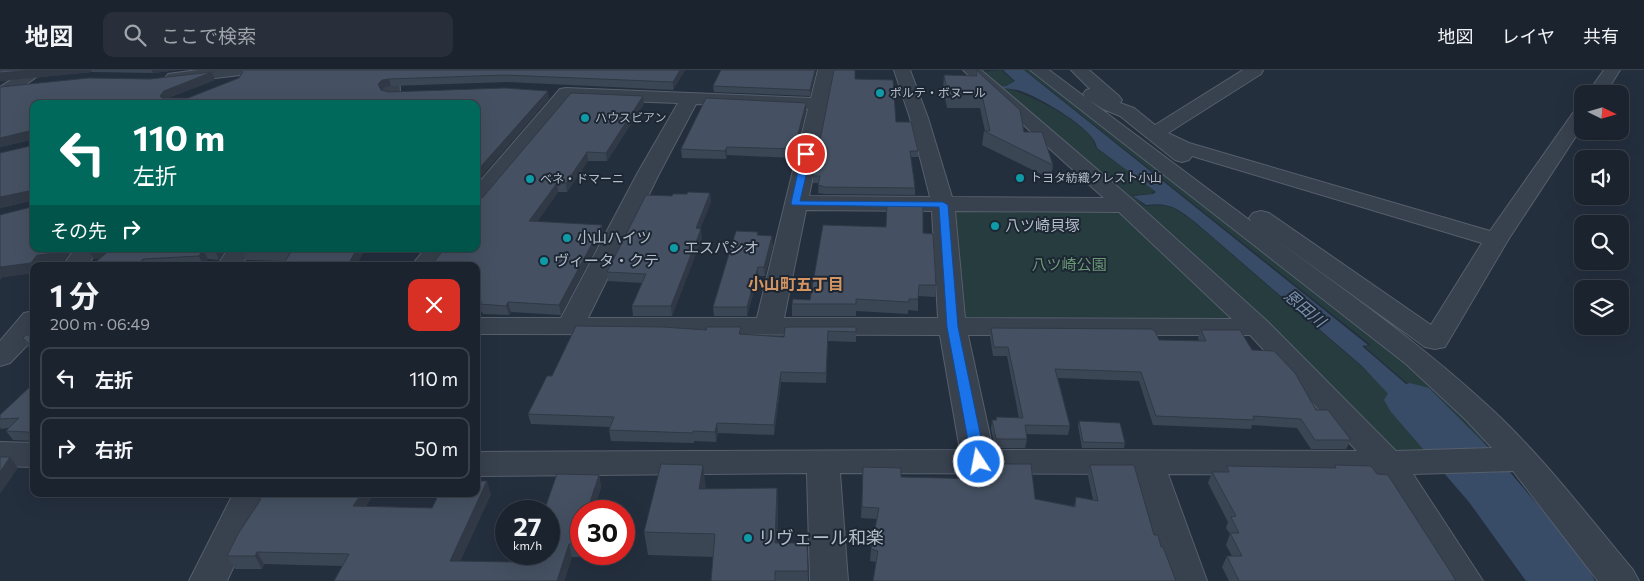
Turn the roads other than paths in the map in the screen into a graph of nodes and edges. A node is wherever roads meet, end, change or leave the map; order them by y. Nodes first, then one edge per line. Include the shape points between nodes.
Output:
1 (240, 70) edge
2 (257, 70) edge
3 (391, 70) edge
4 (826, 70) edge
5 (902, 70) edge
6 (953, 70) edge
7 (971, 70) edge
8 (977, 70) edge
9 (1038, 70) edge
10 (1049, 70) edge
11 (1079, 70) edge
12 (1255, 70) edge
13 (1612, 70) edge
14 (41, 77) edge
15 (153, 80) edge
16 (1602, 85) edge
17 (8, 87) edge
18 (205, 92) edge
19 (546, 92) edge
20 (410, 93) edge
21 (566, 93) junction
22 (0, 95) edge
23 (387, 99) edge
24 (690, 99) junction
25 (818, 104) junction
26 (1128, 112) junction
27 (1574, 126) edge
28 (1154, 134) junction
29 (484, 181) edge
30 (795, 203) junction
31 (943, 205) junction
32 (1125, 205) junction
33 (1496, 240) junction
34 (85, 252) edge
35 (435, 252) edge
36 (77, 262) edge
37 (427, 262) edge
38 (30, 324) edge
39 (480, 326) edge
40 (769, 326) junction
41 (570, 327) junction
42 (952, 327) junction
43 (1257, 327) junction
44 (0, 357) edge
45 (0, 454) edge
46 (30, 455) edge
47 (1522, 459) junction
48 (823, 461) junction
49 (979, 462) junction
50 (1147, 462) junction
51 (1388, 463) junction
52 (480, 464) edge
53 (249, 497) edge
54 (208, 581) edge
55 (829, 581) edge
56 (1188, 581) edge
57 (1464, 581) edge
58 (1620, 581) edge

1 - 15 street
2 - 18 street
3 - 23 street
4 - 25 street
5 - 31 street
6 - 7 street
7 - 8 street
7 - 32 street
9 - 47 street via 1416,358
10 - 26 street
11 - 26 street
12 - 28 street
13 - 16 street
14 - 17 street
17 - 22 street
19 - 21 street
20 - 23 street
21 - 24 street
21 - 29 street
24 - 25 street
24 - 41 street
25 - 30 street
26 - 28 street
27 - 33 street
28 - 33 street via 1182,147
28 - 33 street via 1271,225 1435,341
30 - 31 street
30 - 40 street
31 - 32 street
31 - 42 street
32 - 43 street
34 - 36 street
35 - 37 street
38 - 44 street
39 - 41 street
40 - 41 street
40 - 42 street
42 - 43 street
42 - 49 street
43 - 51 street
45 - 46 street
47 - 51 street
47 - 58 street
48 - 49 street
48 - 52 street
48 - 55 street
49 - 50 street
50 - 51 street
50 - 56 street
51 - 57 street
53 - 54 street

